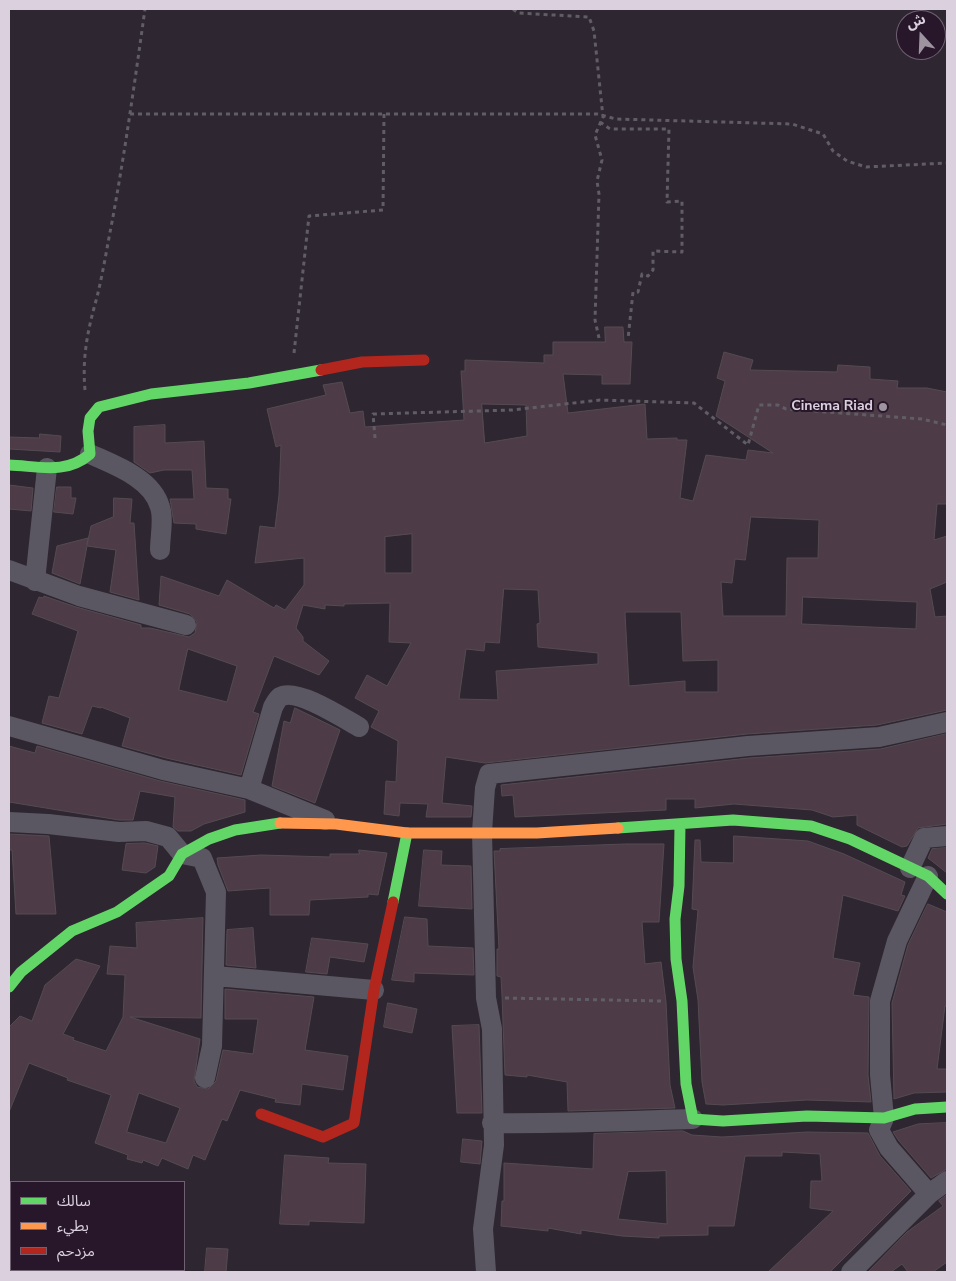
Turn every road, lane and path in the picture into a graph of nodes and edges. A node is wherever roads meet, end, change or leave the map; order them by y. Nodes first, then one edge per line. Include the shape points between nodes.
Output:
1 (144, 9) edge
2 (513, 9) edge
3 (130, 114) junction
4 (384, 114) junction
5 (602, 116) junction
6 (600, 122) junction
7 (947, 163) edge
8 (599, 338) dead end
9 (628, 339) dead end
10 (424, 360) dead end
11 (290, 375) junction
12 (90, 418) junction
13 (947, 424) edge
14 (375, 438) dead end
15 (90, 454) junction
16 (9, 465) edge
17 (48, 468) junction
18 (160, 550) dead end
19 (9, 570) edge
20 (36, 581) junction
21 (186, 625) dead end
22 (947, 722) edge
23 (9, 726) edge
24 (359, 727) dead end
25 (249, 789) junction
26 (9, 822) edge
27 (336, 824) junction
28 (680, 826) junction
29 (482, 832) junction
30 (408, 834) junction
31 (947, 836) edge
32 (182, 854) junction
33 (910, 868) junction
34 (928, 876) junction
35 (947, 894) edge
36 (215, 976) junction
37 (9, 987) edge
38 (374, 990) junction
39 (486, 998) junction
40 (682, 1001) junction
41 (205, 1078) dead end
42 (947, 1107) edge
43 (261, 1114) dead end
44 (884, 1118) junction
45 (693, 1119) junction
46 (492, 1123) junction
47 (947, 1181) edge
48 (929, 1194) junction
49 (486, 1272) edge
50 (851, 1272) edge

1 - 3 path
2 - 5 path via 518,13 589,17 594,31
3 - 4 path
3 - 12 path via 97,296 86,334 84,374
4 - 5 path
4 - 11 path via 383,210 309,216
5 - 6 path
5 - 7 path via 792,124 823,134 833,151 847,161 866,167
6 - 8 path via 595,135 602,160 598,181 595,320
6 - 9 path via 610,129 669,129 668,202 682,201 682,252 653,251 653,270 648,276 642,274 638,292 633,292
10 - 11 street via 362,362
11 - 12 street via 152,394 99,407
12 - 15 street
13 - 14 path via 759,405 748,445 694,403 600,400 512,410 373,414
15 - 17 street via 74,466
15 - 18 street via 143,482 154,494 160,507
16 - 17 street
17 - 20 street
19 - 20 street
20 - 21 street
22 - 29 street via 879,737 748,746 489,774
23 - 25 street via 163,770
24 - 25 street via 304,698 289,695 279,698 273,707
25 - 27 street
26 - 32 street via 118,832 146,831 168,837
27 - 30 street
27 - 32 street via 274,823 235,830 209,839
28 - 29 street via 537,833
28 - 33 street via 733,820 811,826 850,839
28 - 40 street via 675,919
29 - 30 street
29 - 39 street
30 - 38 street
31 - 33 street via 924,838
32 - 36 street via 202,858 216,892
32 - 37 street via 169,876 117,912 72,931 21,972
33 - 34 street
34 - 35 street
34 - 44 street via 897,941 880,1001 880,1075
36 - 38 street
36 - 41 street via 212,1046
38 - 43 street via 354,1123 323,1137
39 - 40 path
39 - 46 street via 492,1029
40 - 45 street via 686,1084
42 - 44 street via 915,1109
44 - 45 street
44 - 48 street via 879,1130 889,1148
45 - 46 street
46 - 49 street via 494,1145 483,1229
47 - 48 street
48 - 50 street

